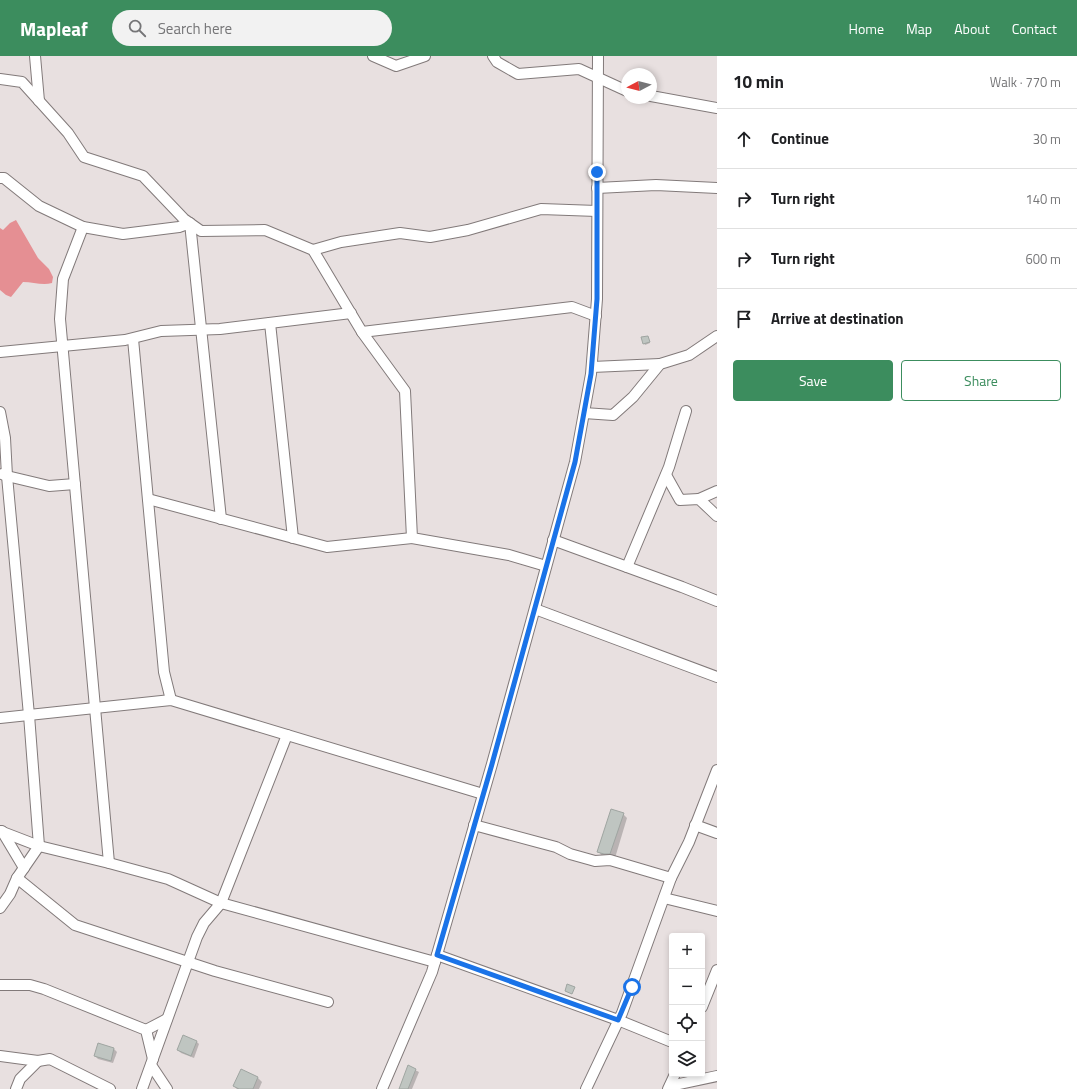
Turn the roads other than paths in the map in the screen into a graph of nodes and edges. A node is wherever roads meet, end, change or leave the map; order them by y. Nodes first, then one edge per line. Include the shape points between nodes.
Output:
1 (35, 56) edge
2 (373, 56) edge
3 (425, 56) edge
4 (493, 56) edge
5 (596, 56) edge
6 (598, 77) junction
7 (0, 79) edge
8 (621, 88) edge
9 (657, 97) edge
10 (39, 101) junction
11 (717, 108) edge
12 (0, 178) edge
13 (597, 188) junction
14 (717, 188) edge
15 (597, 211) junction
16 (190, 223) junction
17 (83, 227) junction
18 (313, 250) junction
19 (351, 313) junction
20 (596, 316) junction
21 (270, 323) junction
22 (201, 330) junction
23 (362, 332) junction
24 (717, 336) edge
25 (133, 339) junction
26 (62, 346) junction
27 (0, 352) edge
28 (660, 364) junction
29 (592, 367) junction
30 (686, 411) dead end
31 (0, 412) edge
32 (584, 413) junction
33 (3, 475) edge
34 (666, 475) junction
35 (75, 484) junction
36 (717, 491) edge
37 (148, 499) junction
38 (699, 500) junction
39 (717, 516) edge
40 (221, 519) junction
41 (292, 538) junction
42 (412, 538) junction
43 (553, 540) junction
44 (546, 566) junction
45 (627, 567) junction
46 (717, 601) edge
47 (534, 608) junction
48 (717, 677) edge
49 (171, 700) junction
50 (95, 708) junction
51 (29, 715) junction
52 (0, 718) edge
53 (287, 735) junction
54 (717, 770) edge
55 (483, 794) junction
56 (474, 825) junction
57 (695, 825) junction
58 (1, 830) edge
59 (717, 833) edge
60 (39, 846) junction
61 (109, 863) junction
62 (24, 868) junction
63 (17, 878) junction
64 (672, 878) junction
65 (664, 898) junction
66 (220, 903) junction
67 (0, 908) edge
68 (717, 911) edge
69 (436, 959) junction
70 (187, 962) junction
71 (717, 970) edge
72 (0, 985) edge
73 (328, 1002) dead end
74 (703, 1005) edge
75 (167, 1019) junction
76 (618, 1020) junction
77 (146, 1030) junction
78 (670, 1041) edge
79 (0, 1056) edge
80 (38, 1061) junction
81 (152, 1062) junction
82 (717, 1076) edge
83 (674, 1077) edge
84 (669, 1088) edge
85 (16, 1089) edge
86 (110, 1089) edge
87 (142, 1089) edge
88 (167, 1089) edge
89 (382, 1089) edge
90 (586, 1089) edge

1 - 10 street
2 - 3 street via 396,66
4 - 6 street via 497,62 518,74 579,68
5 - 6 street
6 - 8 street
6 - 13 street
7 - 10 street via 22,82
9 - 11 street
10 - 16 street via 68,133 84,157 143,176
12 - 17 street via 4,178 39,206
13 - 14 street via 656,185
13 - 15 street
15 - 18 street via 541,210 468,230 430,237 400,233 341,242
15 - 20 street
16 - 17 street via 179,227 123,234
16 - 18 street via 201,231 265,230
16 - 22 street
17 - 26 street via 62,279
18 - 19 street
19 - 21 street
19 - 23 street
20 - 23 street via 572,307
20 - 29 street
21 - 22 street
21 - 41 street
22 - 25 street via 161,331
22 - 40 street
23 - 42 street via 405,391
24 - 28 street via 690,355
25 - 26 street
25 - 37 street
26 - 27 street
26 - 35 street
28 - 29 street
28 - 32 street via 633,397 613,415
29 - 32 street
30 - 34 street
31 - 33 street via 5,438
32 - 43 street via 575,462
33 - 35 street via 48,486
33 - 51 street
34 - 38 street via 680,500
34 - 45 street
35 - 50 street
36 - 38 street
37 - 40 street
37 - 49 street via 164,672
38 - 39 street
40 - 41 street
41 - 42 street via 327,547
42 - 44 street via 509,555
43 - 44 street
43 - 45 street
44 - 47 street
45 - 46 street
47 - 48 street
47 - 55 street
49 - 50 street
49 - 53 street
50 - 51 street
50 - 61 street
51 - 52 street
51 - 60 street
53 - 55 street
53 - 66 street
54 - 57 street
55 - 56 street
56 - 64 street via 595,861 610,860
56 - 69 street
57 - 59 street
57 - 64 street
58 - 60 street
58 - 62 street
60 - 61 street
60 - 62 street
61 - 66 street via 168,879
62 - 63 street
63 - 67 street
63 - 70 street via 75,925
64 - 65 street
65 - 68 street
65 - 76 street
66 - 69 street
66 - 70 street via 204,923
69 - 76 street
69 - 89 street
70 - 73 street
70 - 75 street
71 - 74 street
72 - 77 street via 30,985 44,989
75 - 77 street
75 - 81 street
76 - 78 street
76 - 90 street
77 - 81 street
79 - 80 street
80 - 85 street via 20,1080
80 - 86 street via 50,1059
81 - 87 street
81 - 88 street
82 - 84 street
83 - 84 street

